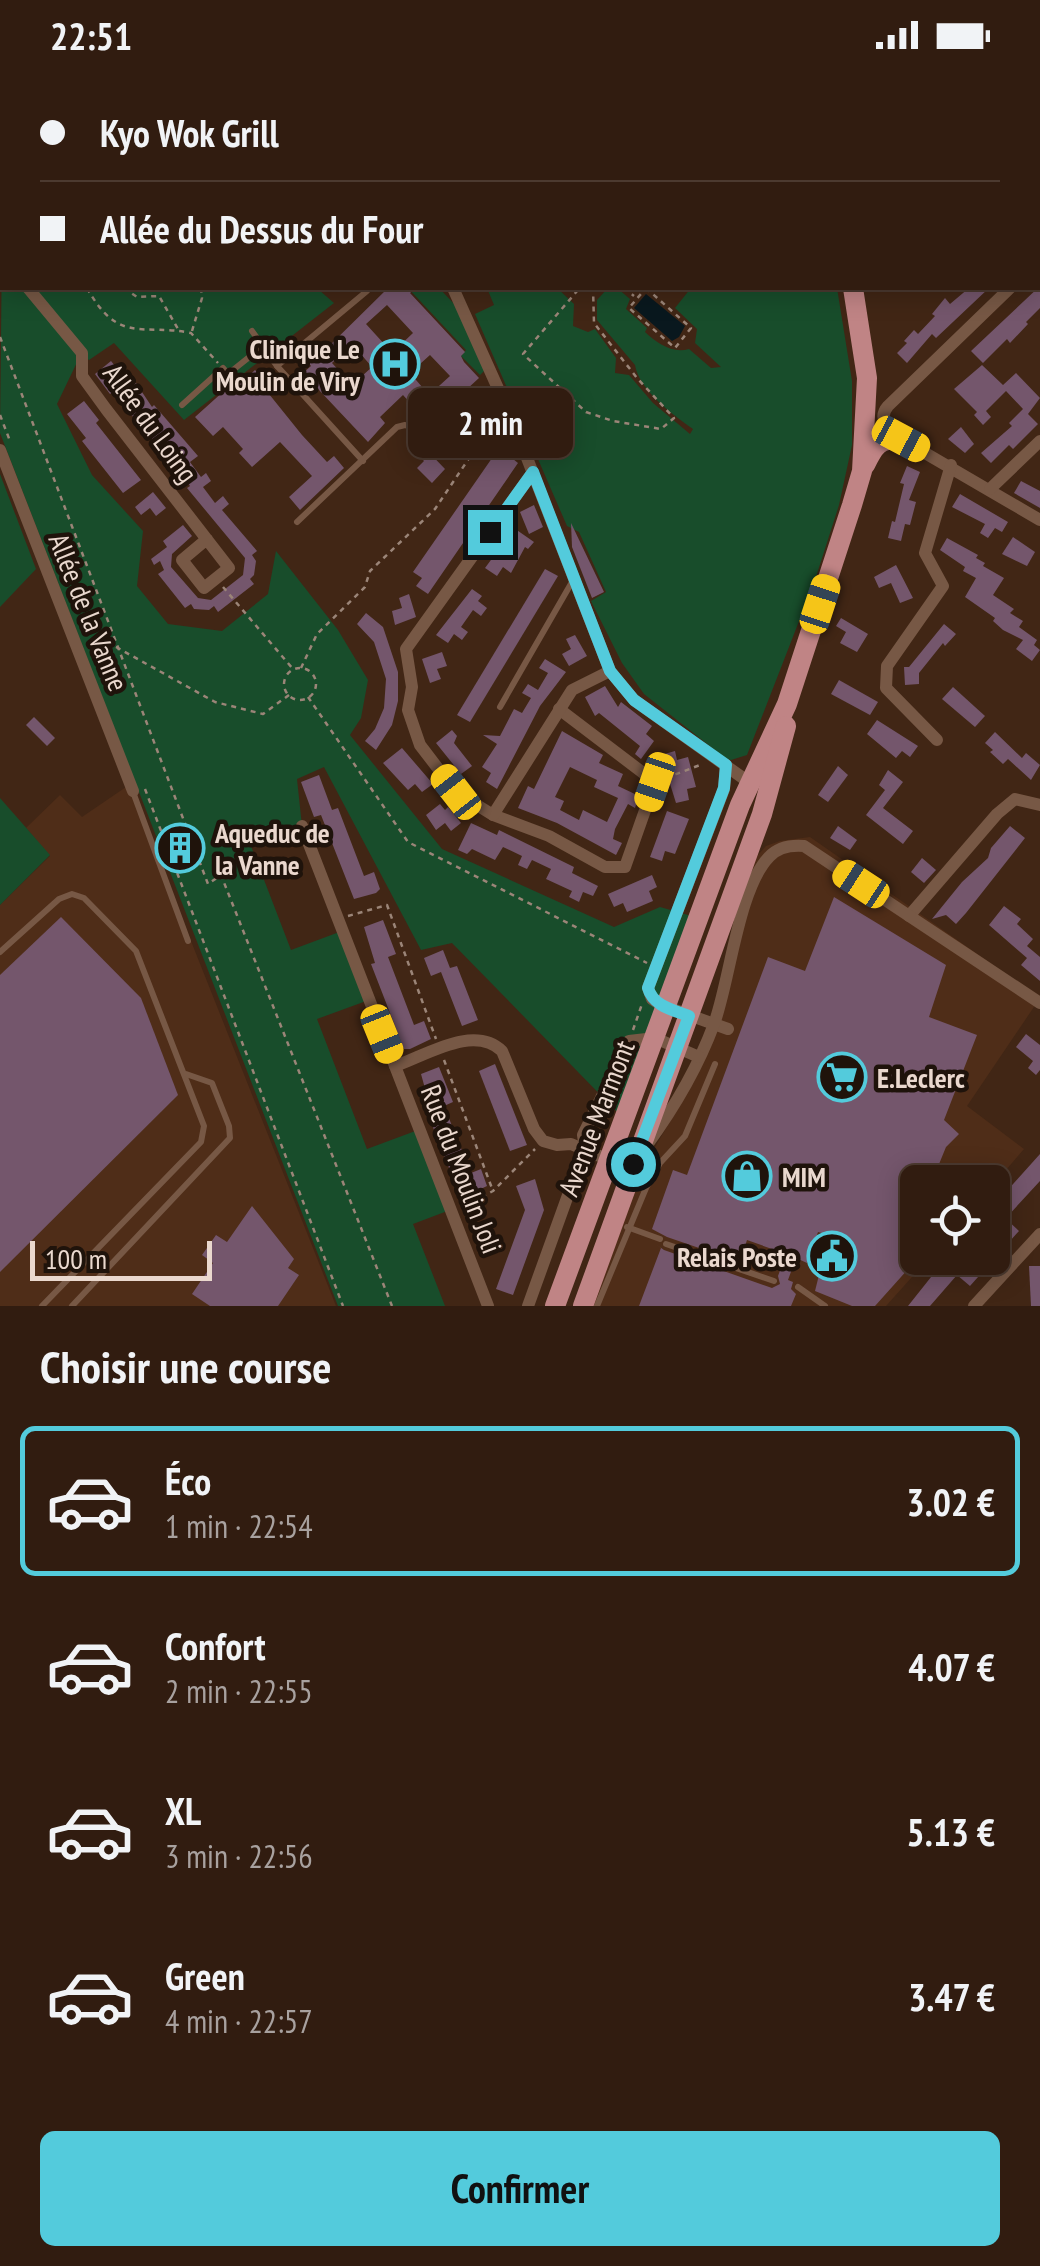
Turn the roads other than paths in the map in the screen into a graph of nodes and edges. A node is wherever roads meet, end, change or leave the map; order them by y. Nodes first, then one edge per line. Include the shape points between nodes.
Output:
1 (30, 290) edge
2 (455, 290) edge
3 (853, 290) edge
4 (1008, 290) edge
5 (368, 291) dead end
6 (252, 332) dead end
7 (263, 346) junction
8 (277, 366) junction
9 (867, 378) junction
10 (502, 396) junction
11 (182, 405) dead end
12 (889, 406) junction
13 (901, 439) junction
14 (1040, 442) edge
15 (6, 448) edge
16 (363, 461) junction
17 (951, 466) junction
18 (862, 471) junction
19 (533, 472) junction
20 (990, 489) junction
21 (1040, 520) edge
22 (297, 522) dead end
23 (207, 539) junction
24 (574, 577) junction
25 (610, 671) junction
26 (787, 704) junction
27 (500, 706) dead end
28 (559, 708) junction
29 (937, 740) dead end
30 (721, 762) junction
31 (139, 789) joint
32 (751, 798) junction
33 (1040, 805) edge
34 (493, 814) junction
35 (302, 826) dead end
36 (910, 916) junction
37 (188, 940) dead end
38 (0, 952) edge
39 (1040, 1004) edge
40 (680, 1005) junction
41 (721, 1027) junction
42 (664, 1049) junction
43 (699, 1056) junction
44 (715, 1064) dead end
45 (395, 1066) junction
46 (185, 1074) junction
47 (585, 1148) junction
48 (609, 1160) junction
49 (633, 1164) junction
50 (627, 1227) junction
51 (1040, 1234) edge
52 (600, 1242) junction
53 (774, 1282) dead end
54 (798, 1287) dead end
55 (981, 1303) edge
56 (42, 1306) edge
57 (72, 1306) edge
58 (488, 1306) edge
59 (528, 1306) edge
60 (555, 1306) edge
61 (564, 1306) edge
62 (572, 1306) edge
63 (582, 1306) edge
64 (597, 1306) edge
65 (825, 1306) edge

1 - 23 street, Allée du Loing via 82,353 82,376
2 - 10 street
3 - 9 main road, Avenue Marmont
4 - 12 street
5 - 8 lane
6 - 7 lane
7 - 8 lane
7 - 11 lane via 228,374 222,368
8 - 16 lane
9 - 12 main road via 870,393
9 - 18 main road, Avenue Marmont
10 - 16 lane via 470,408 434,436 397,427
10 - 19 street
12 - 13 street via 884,423
13 - 17 street
13 - 18 main road via 874,446
14 - 20 street
15 - 31 street, Allée de la Vanne
16 - 22 lane
17 - 20 street
17 - 29 street via 925,552 943,586 884,676 886,688
18 - 26 main road, Avenue Marmont
19 - 24 street
19 - 34 street via 406,649 408,710 420,745 456,792
20 - 21 street
23 - 23 street, Allée du Loing via 182,560 204,588 229,568
24 - 25 street
24 - 27 lane
25 - 28 street via 572,690
25 - 30 street via 634,700
26 - 32 main road, Avenue Marmont
26 - 32 main road, Avenue Marmont via 785,730
28 - 34 street
28 - 34 street via 655,782 625,867 604,867
30 - 32 street
30 - 40 street via 724,788 648,988 652,999
31 - 37 lane
32 - 40 main road, Avenue Marmont
32 - 40 main road, Avenue Marmont via 762,814
33 - 36 street via 1015,799 997,814
35 - 45 street, Rue du Moulin Joli
36 - 39 street
36 - 41 street via 804,846 779,850 758,874 736,935
38 - 46 lane via 58,899 81,897 136,952
40 - 41 street
40 - 42 main road, Avenue Marmont
41 - 43 street
42 - 43 street
42 - 47 street, Rue du Moulin Joli via 629,1041 583,1135
42 - 48 main road, Avenue Marmont
42 - 49 main road, Avenue Marmont
42 - 52 main road, Avenue Marmont
42 - 61 main road, Avenue Marmont
43 - 49 street via 666,1120
44 - 50 lane via 685,1136 660,1163
45 - 47 street via 482,1038 502,1051 543,1141
45 - 58 street, Rue du Moulin Joli
46 - 56 lane via 204,1138
46 - 57 lane via 212,1083 230,1138
47 - 48 street
47 - 59 street, Rue du Moulin Joli
48 - 60 main road, Avenue Marmont
49 - 52 main road, Avenue Marmont
50 - 53 lane
50 - 64 lane
51 - 55 street
52 - 62 main road, Avenue Marmont
52 - 63 main road, Avenue Marmont
54 - 65 lane

